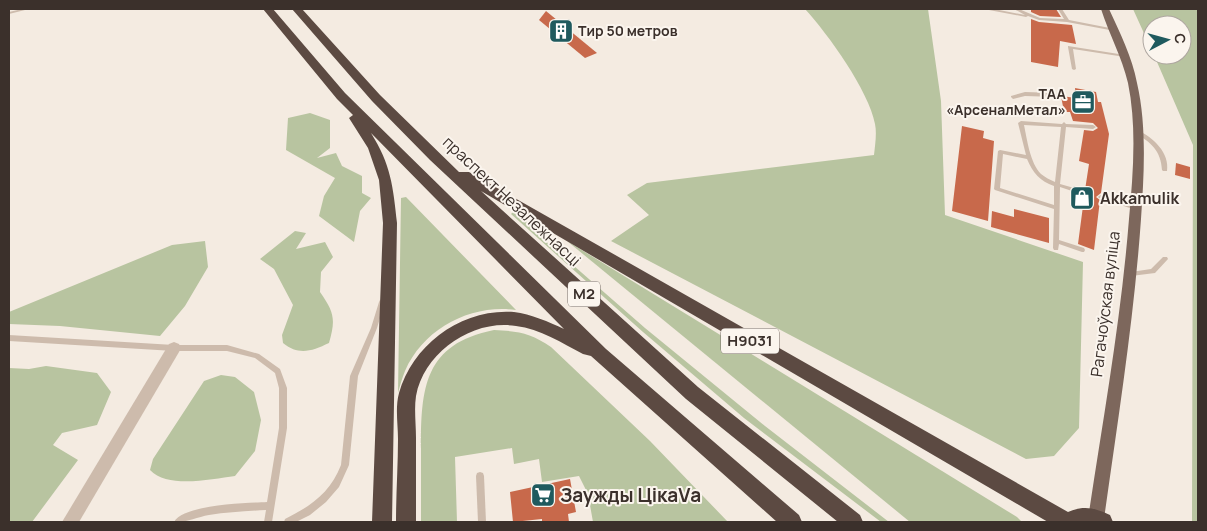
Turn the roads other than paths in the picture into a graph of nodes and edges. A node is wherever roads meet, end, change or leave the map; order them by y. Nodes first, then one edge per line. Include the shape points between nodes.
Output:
1 (27, 9) edge
2 (268, 9) edge
3 (297, 9) edge
4 (989, 9) edge
5 (1016, 9) edge
6 (1060, 9) edge
7 (1105, 9) edge
8 (9, 13) edge
9 (1039, 19) junction
10 (1067, 22) junction
11 (1115, 30) junction
12 (1126, 56) junction
13 (1074, 69) dead end
14 (1056, 95) dead end
15 (341, 96) junction
16 (1013, 97) dead end
17 (1064, 124) junction
18 (1093, 127) dead end
19 (1137, 132) junction
20 (435, 157) junction
21 (1030, 158) junction
22 (1165, 170) dead end
23 (1057, 185) junction
24 (1072, 189) dead end
25 (1101, 197) dead end
26 (1057, 208) junction
27 (1136, 208) junction
28 (1082, 250) dead end
29 (1165, 259) dead end
30 (388, 274) junction
31 (1130, 274) junction
32 (9, 338) edge
33 (174, 348) junction
34 (600, 354) junction
35 (480, 476) dead end
36 (271, 506) junction
37 (1099, 520) edge
38 (70, 522) edge
39 (178, 522) edge
40 (268, 522) edge
41 (288, 522) edge
42 (382, 522) edge
43 (406, 522) edge
44 (482, 522) edge
45 (792, 522) edge
46 (854, 522) edge
47 (1067, 522) edge
48 (1071, 522) edge

1 - 8 lane
2 - 15 highway, М2
3 - 20 highway, праспект Незалежнасці / М2 via 376,98
4 - 9 lane
5 - 9 lane
6 - 10 lane
7 - 11 main road, Рагачоўская вуліца
9 - 10 lane
10 - 11 lane
11 - 12 main road, Рагачоўская вуліца
12 - 13 lane via 1070,47
12 - 19 main road, Рагачоўская вуліца via 1138,117
14 - 16 lane
15 - 30 highway via 374,148 386,180 390,224
15 - 34 highway, М2
17 - 18 lane
17 - 21 lane via 1021,123
17 - 23 lane
19 - 22 lane via 1150,138 1165,159
19 - 27 main road, Рагачоўская вуліца
20 - 46 highway, праспект Незалежнасці / М2 via 692,393
20 - 47 highway, Н9031
21 - 23 lane via 1038,175
21 - 26 lane via 1000,152 997,189
23 - 24 lane
23 - 26 lane
25 - 27 lane
26 - 28 lane via 1056,245
27 - 31 main road, Рагачоўская вуліца
29 - 31 lane via 1153,272
30 - 41 lane via 376,320 354,376 341,478 323,502
30 - 42 highway
31 - 37 main road, Рагачоўская вуліца
32 - 33 lane
33 - 36 lane via 227,348 257,356 278,371 283,388 283,428
33 - 38 street
34 - 43 highway via 537,324 513,319 494,320 459,330 429,351 417,368 408,392
34 - 45 highway, М2
35 - 44 lane
36 - 39 lane via 225,509 183,517
36 - 40 lane
37 - 48 highway via 1080,517

